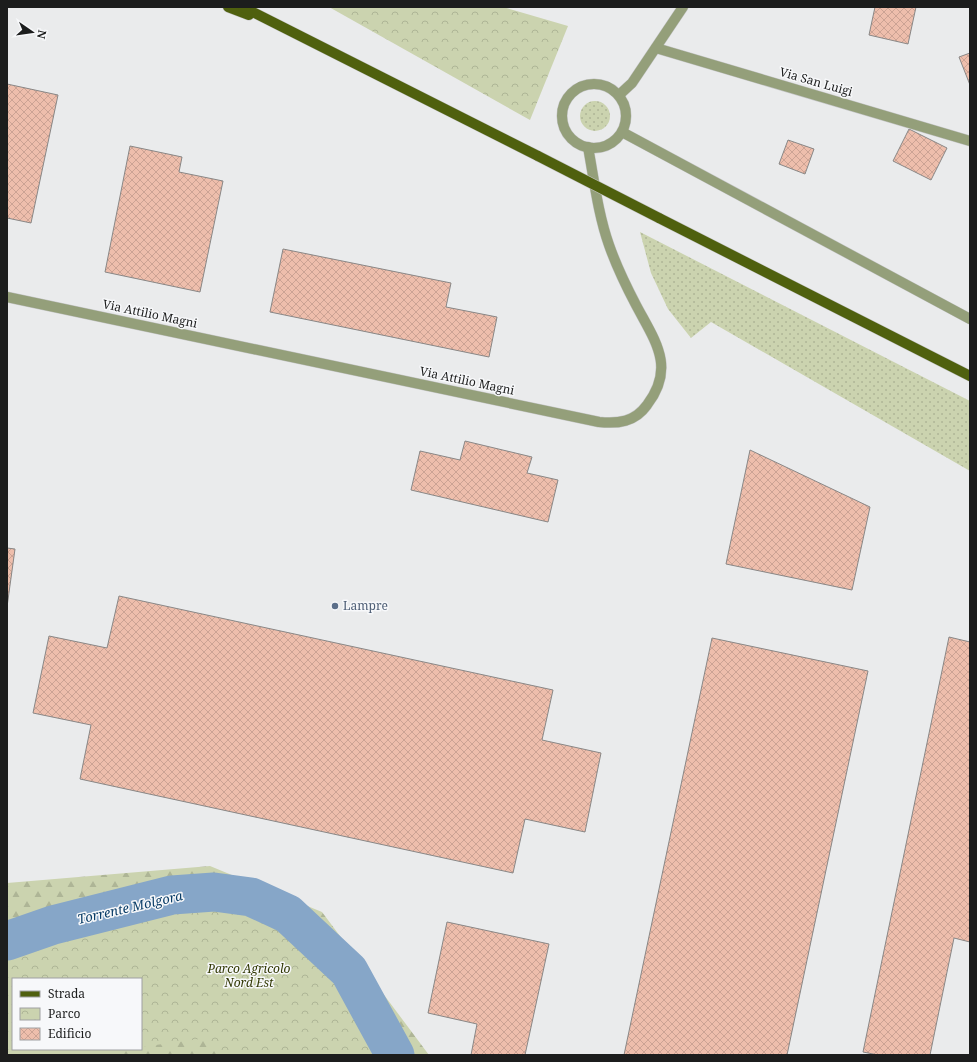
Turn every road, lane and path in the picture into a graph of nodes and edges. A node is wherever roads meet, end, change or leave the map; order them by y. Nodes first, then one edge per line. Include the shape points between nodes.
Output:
1 (228, 7) edge
2 (243, 7) edge
3 (255, 7) edge
4 (683, 7) edge
5 (291, 32) junction
6 (656, 48) junction
7 (619, 95) junction
8 (622, 132) junction
9 (970, 141) edge
10 (588, 147) junction
11 (7, 297) edge
12 (970, 319) edge
13 (970, 376) edge

1 - 5 main road
2 - 5 main road
3 - 5 main road
4 - 6 street
5 - 13 main road, bridge
6 - 7 street via 632,83
6 - 9 street, Via San Luigi
7 - 8 street via 626,113
7 - 10 street via 601,84 590,84 570,95 565,104 564,126 569,136
8 - 10 street via 616,140 607,145 598,148
8 - 12 street
10 - 11 street, Via Attilio Magni via 609,244 636,305 654,337 662,366 660,382 651,400 642,412 623,422 599,422

